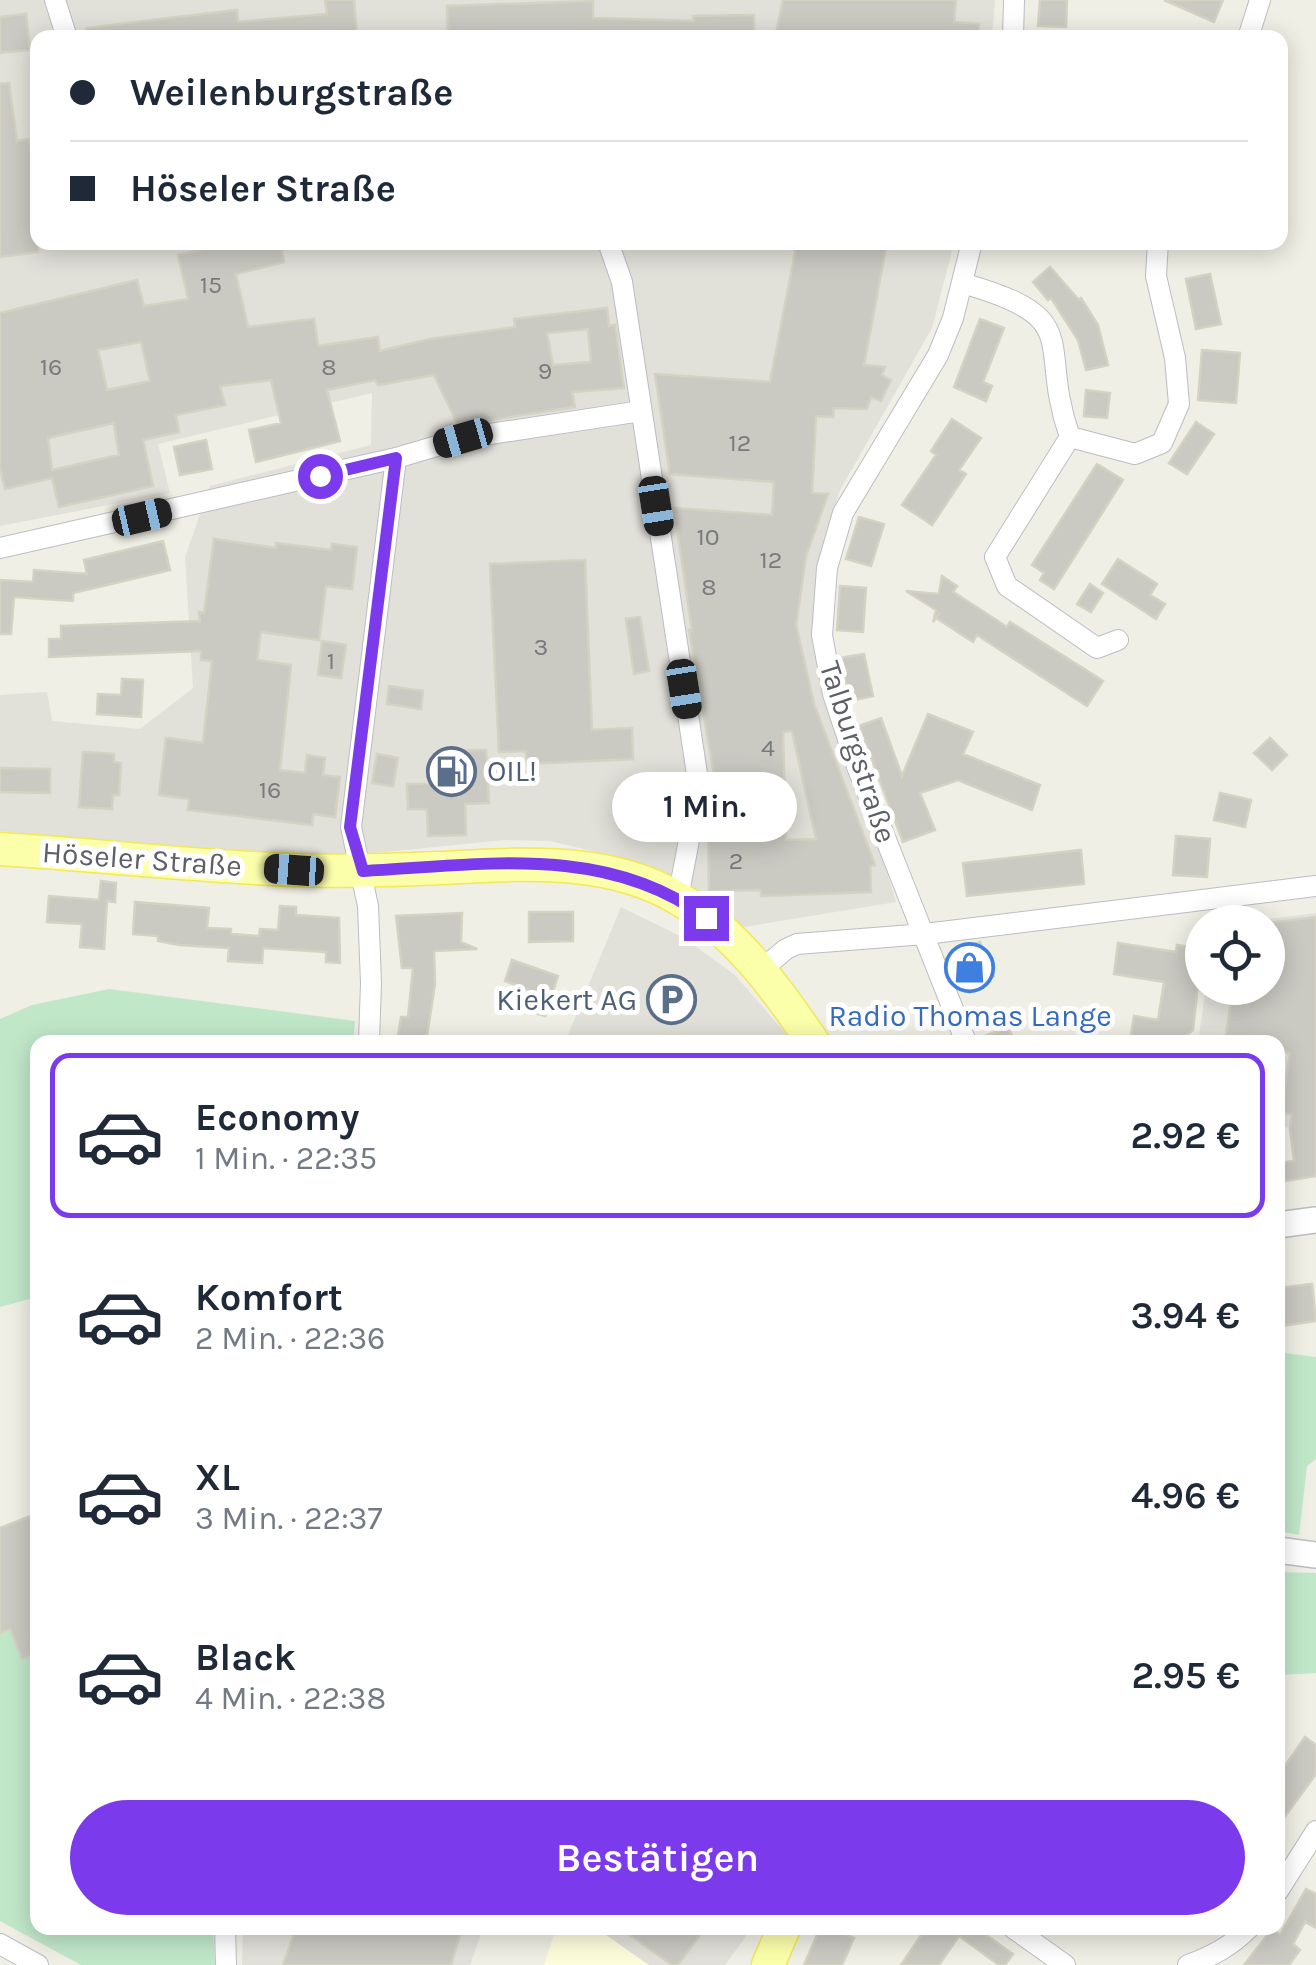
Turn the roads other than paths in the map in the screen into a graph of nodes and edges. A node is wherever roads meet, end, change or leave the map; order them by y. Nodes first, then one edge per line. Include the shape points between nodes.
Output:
1 (56, 0) edge
2 (1014, 0) edge
3 (1260, 0) edge
4 (65, 30) edge
5 (1013, 30) edge
6 (1251, 30) edge
7 (611, 250) edge
8 (970, 250) edge
9 (1158, 250) edge
10 (962, 283) junction
11 (641, 410) junction
12 (1070, 437) junction
13 (396, 458) junction
14 (0, 548) edge
15 (1118, 640) dead end
16 (0, 849) edge
17 (363, 871) junction
18 (1316, 886) edge
19 (678, 898) junction
20 (925, 934) junction
21 (760, 970) junction
22 (368, 1035) edge
23 (808, 1035) edge
24 (963, 1035) edge
25 (1316, 1220) edge
26 (1285, 1224) edge
27 (1285, 1551) edge
28 (1316, 1555) edge
29 (1316, 1831) edge
30 (1285, 1880) edge
31 (225, 1935) edge
32 (781, 1935) edge
33 (1022, 1935) edge
34 (1242, 1935) edge
35 (0, 1944) edge
36 (38, 1965) edge
37 (226, 1965) edge
38 (768, 1965) edge
39 (1066, 1965) edge
40 (1188, 1965) edge

1 - 4 street
2 - 5 street
3 - 6 street
7 - 11 street via 622,282
8 - 10 street, Talburgstraße
9 - 12 street via 1156,276 1179,404 1162,443 1135,454
10 - 12 street via 1027,306 1045,322
10 - 20 street, Talburgstraße via 938,355 844,512 822,607 832,694
11 - 13 street via 464,438
11 - 19 street via 699,787
12 - 15 street via 995,557 1007,586 1097,648
13 - 14 street
13 - 17 street via 350,827
16 - 17 main road, Höseler Straße
17 - 19 main road, Höseler Straße via 554,863 622,876
17 - 22 street
18 - 20 street
19 - 21 main road, Höseler Straße
20 - 21 street via 797,944
20 - 24 street, Talburgstraße
21 - 23 main road, Höseler Straße
25 - 26 street
27 - 28 street
29 - 30 street
31 - 37 street
32 - 38 main road
33 - 39 street
34 - 40 street
35 - 36 street

